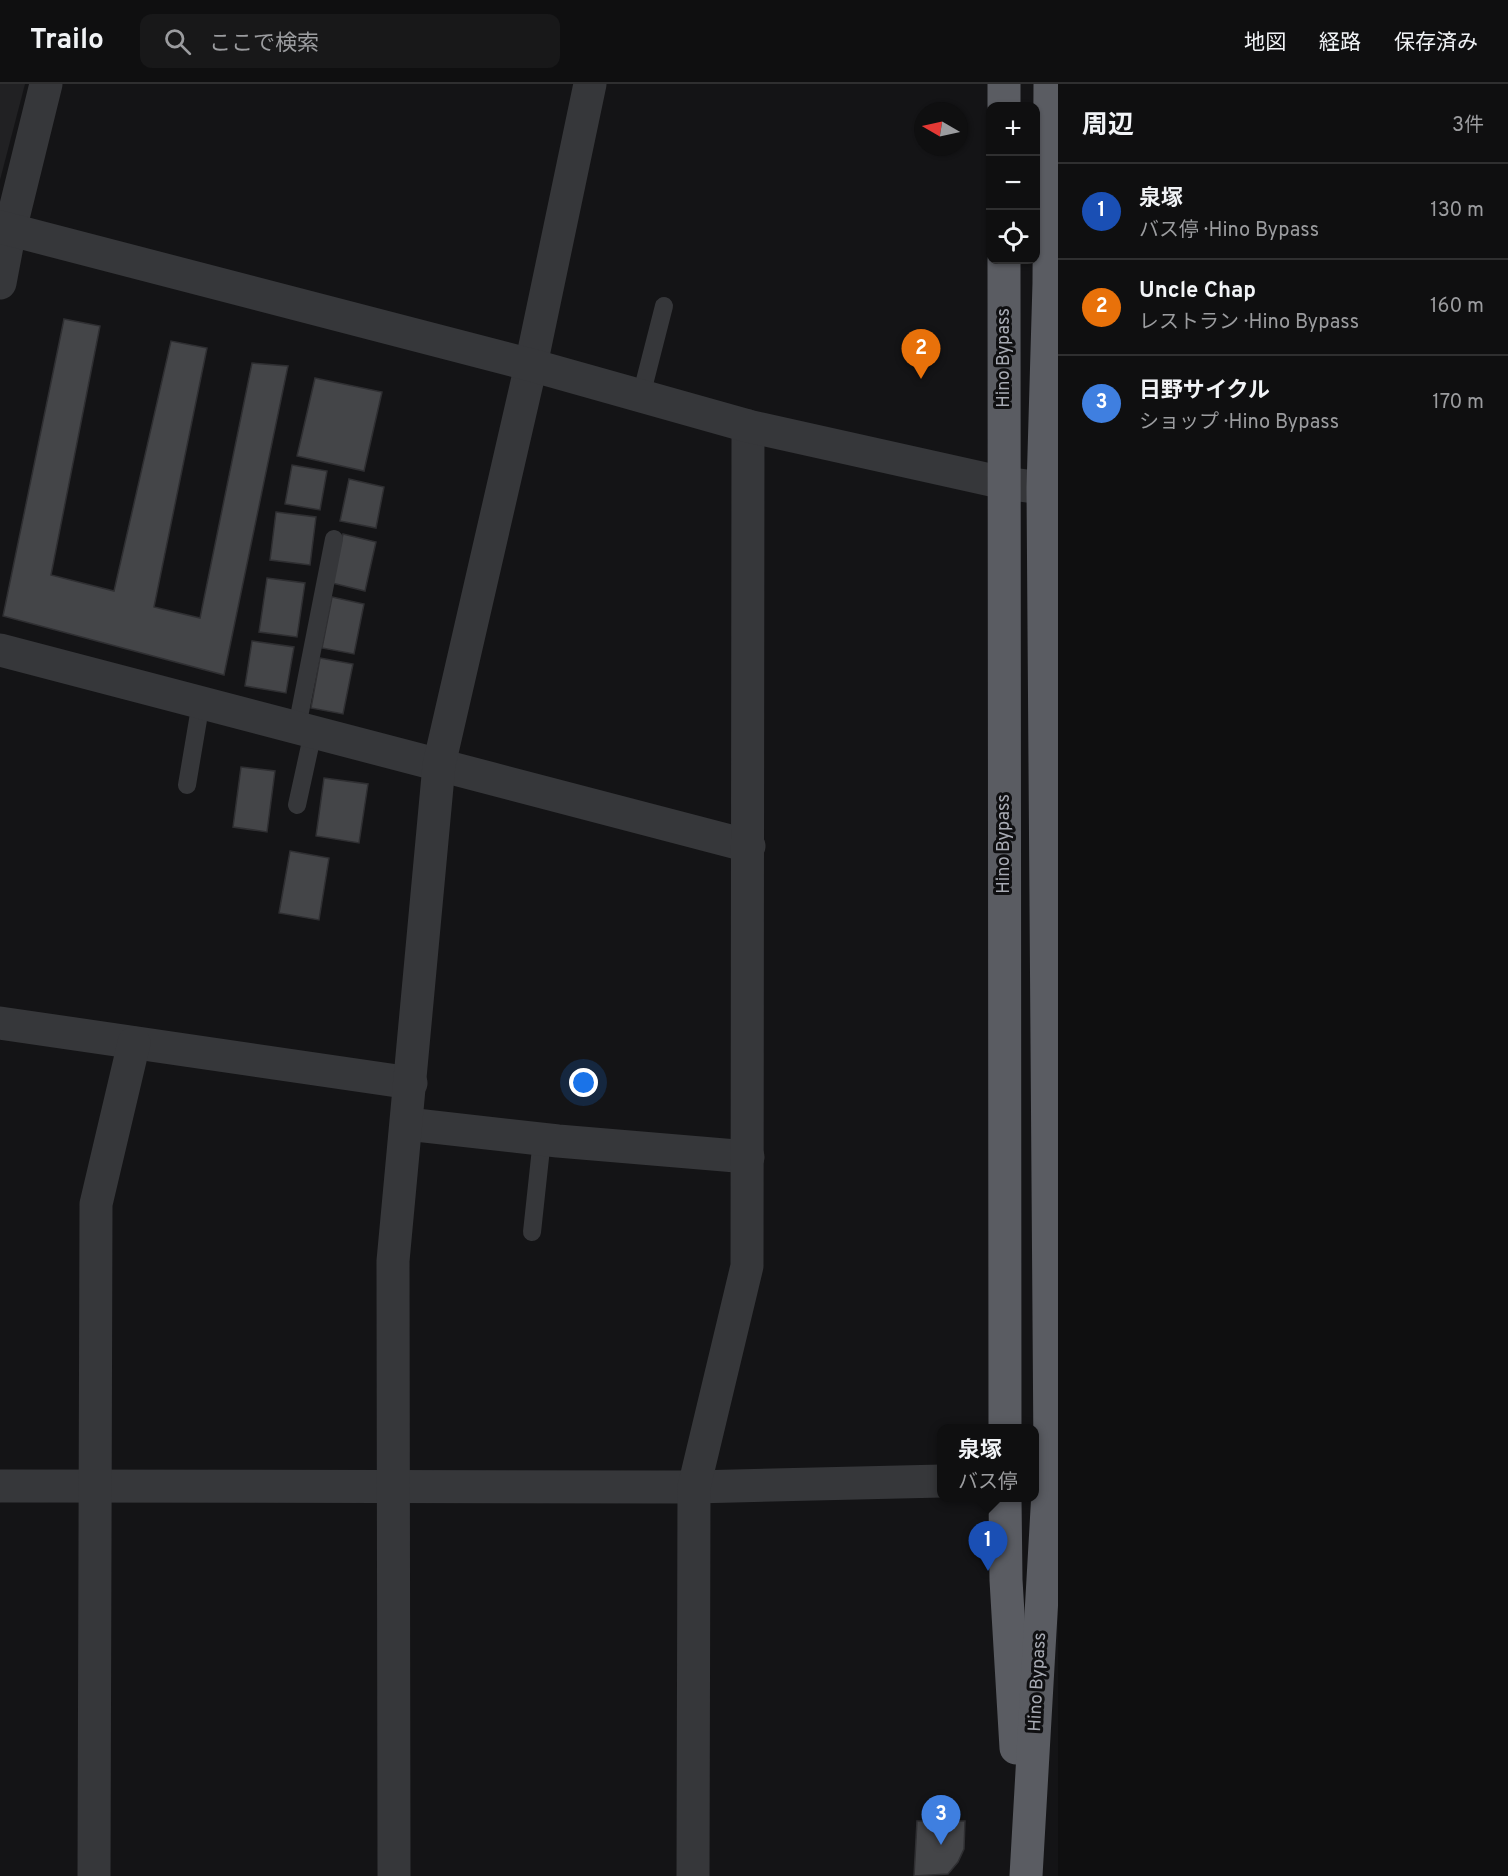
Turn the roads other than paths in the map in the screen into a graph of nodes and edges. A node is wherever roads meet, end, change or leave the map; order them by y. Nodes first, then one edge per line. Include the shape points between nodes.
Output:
1 (46, 84) edge
2 (590, 84) edge
3 (1004, 84) edge
4 (1050, 84) edge
5 (1004, 102) edge
6 (5, 229) edge
7 (1004, 264) edge
8 (0, 283) edge
9 (1053, 283) edge
10 (664, 306) dead end
11 (531, 365) junction
12 (641, 396) junction
13 (748, 426) junction
14 (1004, 483) junction
15 (1050, 488) edge
16 (334, 539) dead end
17 (0, 650) edge
18 (201, 702) junction
19 (305, 729) junction
20 (439, 765) junction
21 (187, 784) dead end
22 (297, 805) dead end
23 (749, 846) junction
24 (0, 1023) edge
25 (134, 1043) junction
26 (411, 1083) junction
27 (407, 1124) junction
28 (1052, 1124) edge
29 (542, 1139) junction
30 (748, 1157) junction
31 (532, 1232) dead end
32 (1053, 1347) edge
33 (1005, 1424) edge
34 (1054, 1457) edge
35 (937, 1481) edge
36 (0, 1486) edge
37 (94, 1486) junction
38 (394, 1486) junction
39 (694, 1487) junction
40 (1005, 1502) edge
41 (1051, 1572) edge
42 (94, 1876) edge
43 (394, 1876) edge
44 (693, 1876) edge
45 (1025, 1876) edge

1 - 6 street
2 - 11 street
3 - 5 highway
4 - 9 highway, Hino Bypass
6 - 8 street
6 - 11 street
7 - 14 highway, Hino Bypass
9 - 15 highway, Hino Bypass
10 - 12 lane
11 - 12 street
11 - 20 street
12 - 13 street
13 - 14 street
13 - 23 street
14 - 15 street
14 - 33 highway, Hino Bypass
15 - 28 highway, Hino Bypass
16 - 19 lane
17 - 18 street
18 - 19 street
18 - 21 lane
19 - 20 street
19 - 22 lane
20 - 23 street
20 - 26 street
23 - 30 street
24 - 25 street
25 - 26 street
25 - 37 street via 96,1204
26 - 27 street
27 - 29 street
27 - 38 street via 393,1261
28 - 32 highway, Hino Bypass
29 - 30 street
29 - 31 lane
30 - 39 street via 747,1266
32 - 34 highway, Hino Bypass
34 - 41 highway, Hino Bypass
35 - 39 street
36 - 37 street
37 - 38 street
37 - 42 street
38 - 39 street
38 - 43 street
39 - 44 street
40 - 45 highway, Hino Bypass via 1006,1580
41 - 45 highway, Hino Bypass

